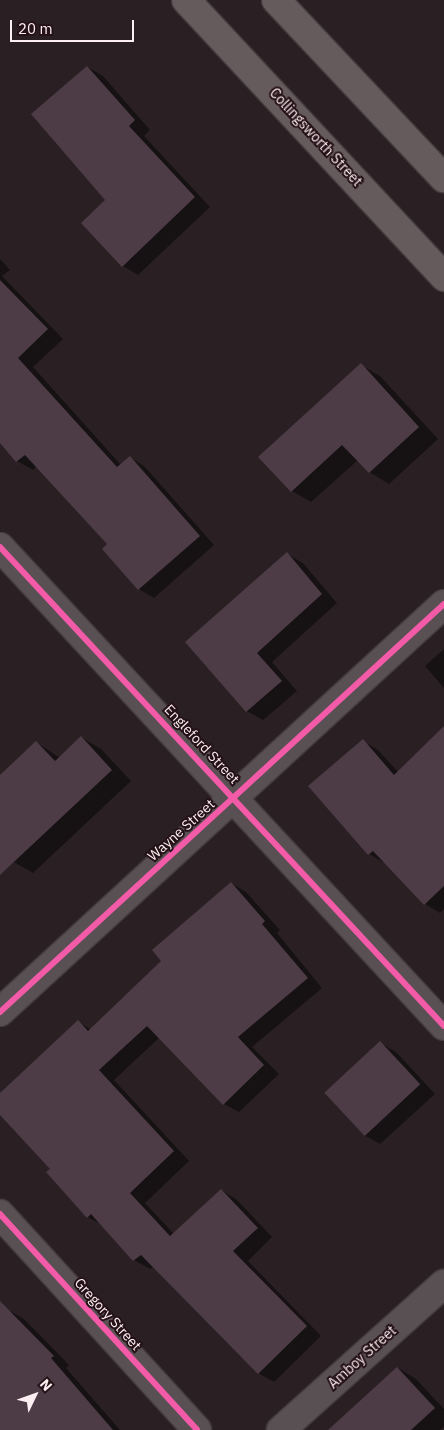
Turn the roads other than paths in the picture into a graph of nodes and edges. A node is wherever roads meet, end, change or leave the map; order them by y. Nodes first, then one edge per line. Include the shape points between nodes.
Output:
1 (186, 0) edge
2 (276, 0) edge
3 (444, 178) edge
4 (444, 277) edge
5 (0, 547) edge
6 (444, 604) edge
7 (235, 798) junction
8 (0, 1012) edge
9 (444, 1026) edge
10 (0, 1214) edge
11 (444, 1284) edge
12 (197, 1430) edge
13 (281, 1430) edge

1 - 4 main road, Collingsworth Street
2 - 3 main road
5 - 7 street, Engleford Street
6 - 7 street, Wayne Street
7 - 8 street, Wayne Street
7 - 9 street, Engleford Street
10 - 12 street, Gregory Street
11 - 13 street, Amboy Street

